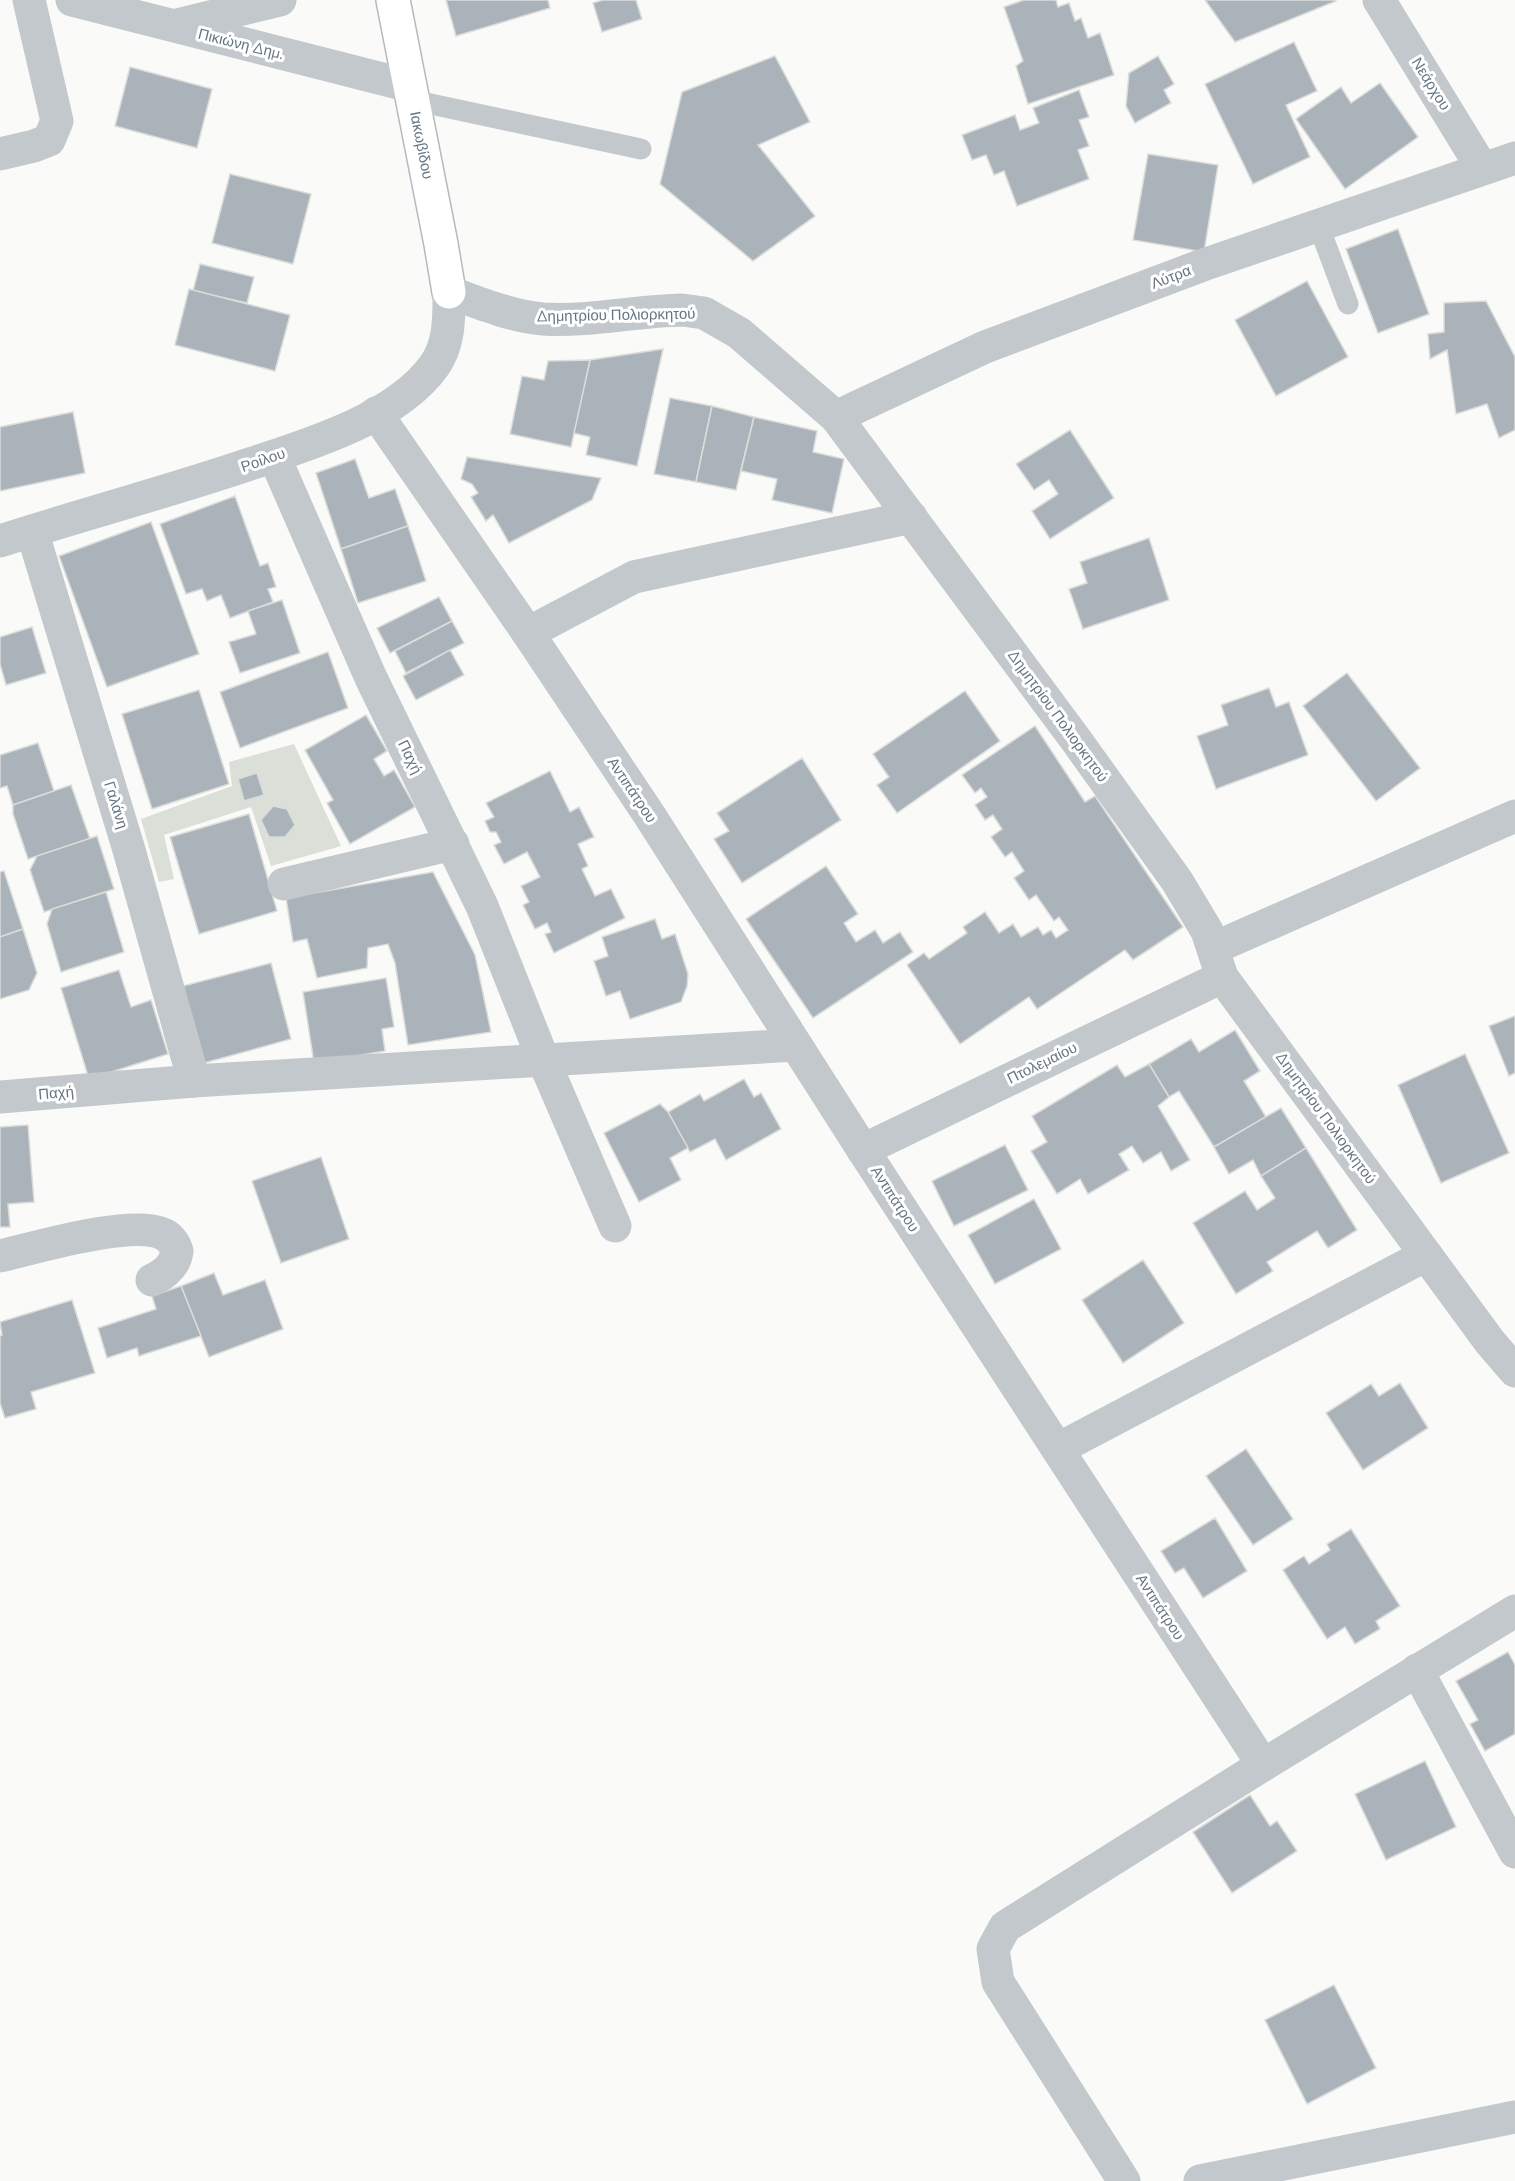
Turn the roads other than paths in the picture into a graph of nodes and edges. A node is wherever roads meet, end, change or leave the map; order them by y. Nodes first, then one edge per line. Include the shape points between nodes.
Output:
1 (29, 0) edge
2 (72, 0) edge
3 (280, 0) edge
4 (393, 0) edge
5 (1379, 0) edge
6 (172, 27) junction
7 (411, 93) junction
8 (640, 149) dead end
9 (0, 154) edge
10 (1515, 158) edge
11 (1482, 168) junction
12 (1318, 224) junction
13 (448, 292) junction
14 (1348, 304) dead end
15 (376, 414) junction
16 (836, 417) junction
17 (274, 456) junction
18 (911, 517) junction
19 (32, 531) junction
20 (0, 541) edge
21 (528, 633) junction
22 (1515, 816) edge
23 (453, 844) junction
24 (284, 884) dead end
25 (1218, 962) junction
26 (795, 1045) junction
27 (543, 1059) junction
28 (194, 1081) junction
29 (0, 1097) edge
30 (862, 1150) junction
31 (615, 1226) dead end
32 (1426, 1255) junction
33 (0, 1256) edge
34 (153, 1280) dead end
35 (1515, 1371) edge
36 (1058, 1449) junction
37 (1515, 1611) edge
38 (1418, 1670) junction
39 (1263, 1765) junction
40 (1515, 1852) edge
41 (1515, 2117) edge
42 (1124, 2181) edge
43 (1200, 2181) edge

1 - 9 street via 57,121 49,140
2 - 6 street, Πικιώνη Δημ.
3 - 6 street
4 - 7 street, Ιακωβίδου
5 - 11 street, Νεάρχου
6 - 7 street, Πικιώνη Δημ.
7 - 8 lane
7 - 13 street, Ιακωβίδου
10 - 11 street, Λύτρα
11 - 12 street, Λύτρα
12 - 14 lane
12 - 16 street, Λύτρα via 985,347
13 - 15 street, Ροίλου via 448,331 436,364 415,387
13 - 16 street, Δημητρίου Πολιορκητού via 515,315 542,319 652,311 704,313 739,333
15 - 17 street, Ροίλου
15 - 21 street, Αντιπάτρου
16 - 18 street, Δημητρίου Πολιορκητού
17 - 19 street, Ροίλου
17 - 23 street, Παχή via 367,669
18 - 21 street via 634,577
18 - 25 street, Δημητρίου Πολιορκητού via 1177,881 1208,931
19 - 20 street, Ροίλου
19 - 28 street, Γαλάνη
21 - 26 street, Αντιπάτρου
22 - 25 street, Πτολεμαίου
23 - 24 street
23 - 27 street, Παχή
25 - 30 street, Πτολεμαίου
25 - 32 street, Δημητρίου Πολιορκητού
26 - 27 street, Παχή
26 - 30 street, Αντιπάτρου
27 - 28 street, Παχή
27 - 31 street, Παχή
28 - 29 street, Παχή
30 - 36 street, Αντιπάτρου
32 - 35 street, Δημητρίου Πολιορκητού
32 - 36 street
33 - 34 street via 80,1237 154,1231 167,1237 177,1251 169,1268
36 - 39 street, Αντιπάτρου
37 - 38 street
38 - 39 street
38 - 40 street
39 - 42 street via 1005,1927 993,1949 998,1982
41 - 43 street

